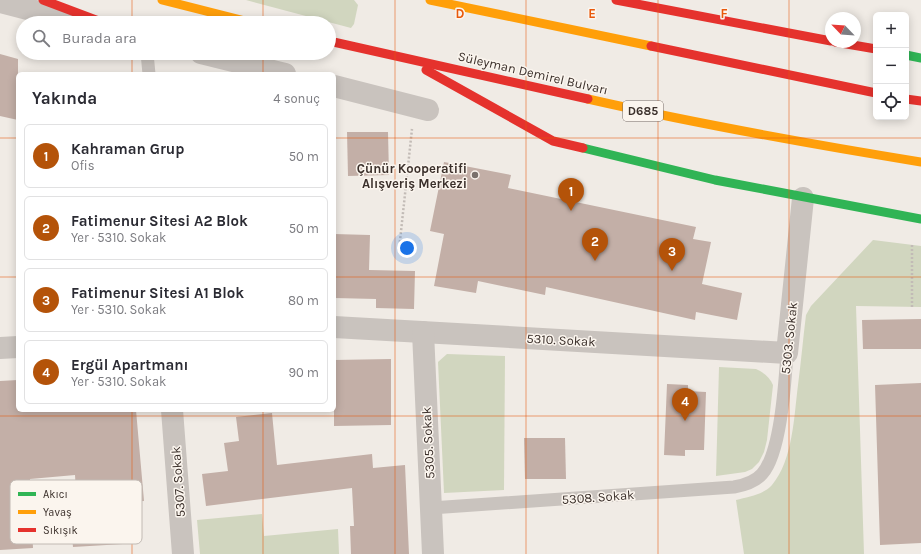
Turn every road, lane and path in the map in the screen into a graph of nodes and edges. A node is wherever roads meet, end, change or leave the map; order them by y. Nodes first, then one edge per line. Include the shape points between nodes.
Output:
1 (43, 0) edge
2 (162, 0) edge
3 (431, 0) edge
4 (616, 0) edge
5 (0, 2) edge
6 (55, 16) edge
7 (85, 16) edge
8 (225, 16) edge
9 (825, 40) edge
10 (336, 43) edge
11 (861, 46) edge
12 (873, 48) edge
13 (909, 56) edge
14 (406, 58) junction
15 (921, 58) edge
16 (148, 60) edge
17 (229, 60) edge
18 (149, 72) edge
19 (277, 72) edge
20 (336, 87) edge
21 (873, 92) edge
22 (909, 99) edge
23 (921, 100) edge
24 (420, 108) joint
25 (921, 162) edge
26 (804, 198) junction
27 (921, 218) edge
28 (912, 245) dead end
29 (399, 250) dead end
30 (912, 307) dead end
31 (336, 327) edge
32 (423, 332) junction
33 (16, 347) edge
34 (0, 348) edge
35 (787, 353) junction
36 (172, 412) edge
37 (762, 475) joint
38 (432, 508) junction
39 (183, 554) edge
40 (434, 554) edge

1 - 7 highway
2 - 8 highway
3 - 21 highway
4 - 9 highway
5 - 6 street
10 - 14 highway, Süleyman Demirel Bulvarı / D685
11 - 12 highway
13 - 15 highway
14 - 25 highway, Süleyman Demirel Bulvarı / D685 via 639,110 833,148
14 - 26 highway via 553,141 668,170
16 - 18 lane
17 - 19 street
20 - 24 street
22 - 23 highway
24 - 29 path via 411,147
26 - 27 highway
26 - 35 street, 5303. Sokak
28 - 30 path
31 - 32 street, 5310. Sokak
32 - 35 street, 5310. Sokak
32 - 38 street, 5305. Sokak
33 - 34 street
35 - 37 lane, 5303. Sokak via 778,431 772,457
36 - 39 street, 5307. Sokak
37 - 38 lane, 5308. Sokak via 746,485 734,487
38 - 40 street, 5305. Sokak

